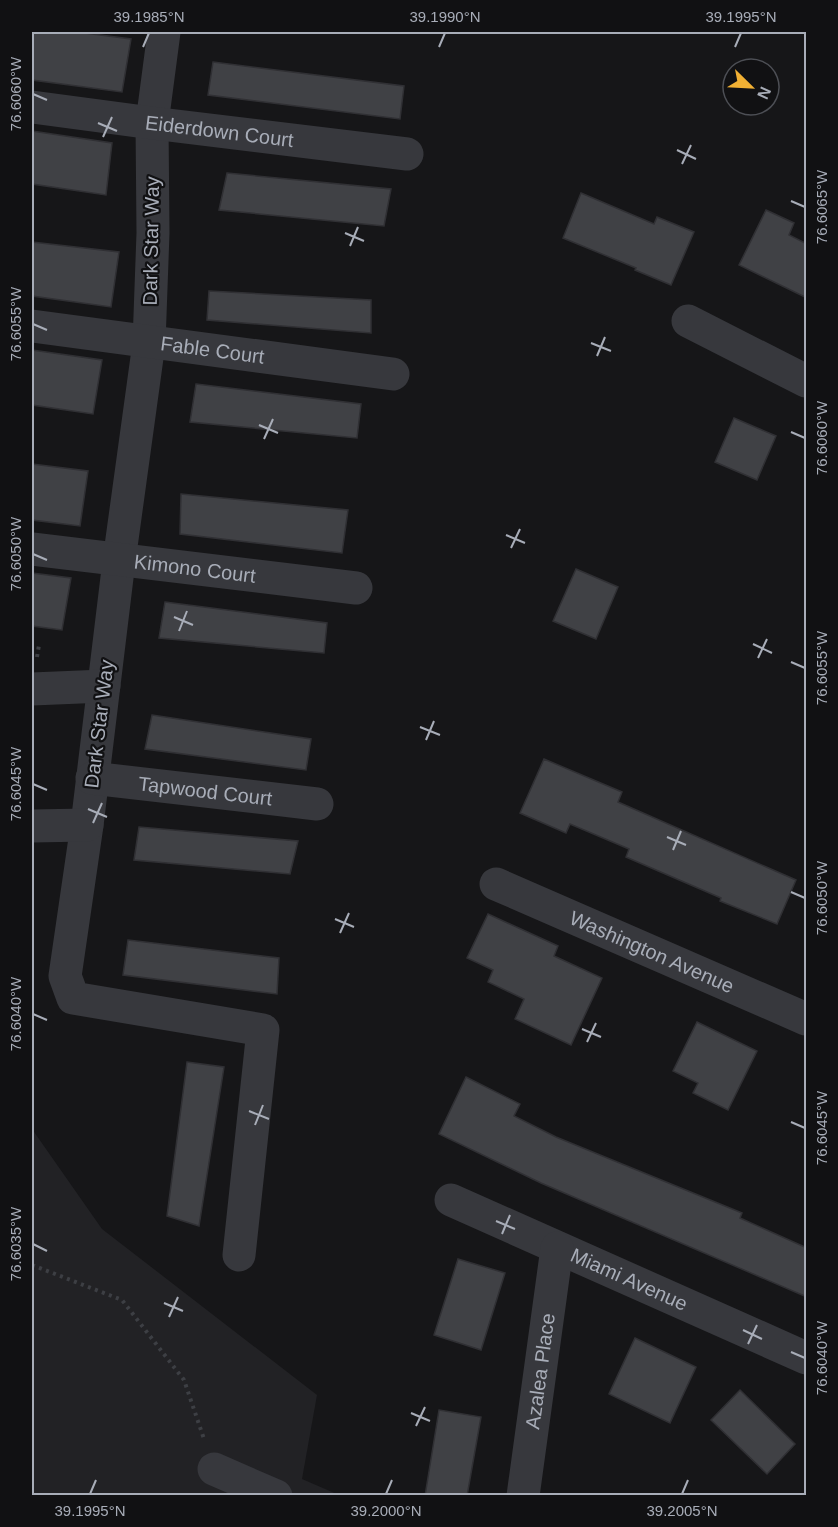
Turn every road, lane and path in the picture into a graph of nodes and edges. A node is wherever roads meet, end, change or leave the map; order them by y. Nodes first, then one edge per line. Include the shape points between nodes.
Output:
1 (164, 32) edge
2 (32, 107) edge
3 (152, 123) junction
4 (407, 154) dead end
5 (688, 321) dead end
6 (32, 326) edge
7 (149, 343) junction
8 (393, 374) dead end
9 (807, 381) edge
10 (32, 549) edge
11 (120, 561) junction
12 (356, 588) dead end
13 (104, 686) junction
14 (32, 689) edge
15 (92, 778) junction
16 (317, 804) dead end
17 (87, 825) junction
18 (32, 826) edge
19 (496, 884) dead end
20 (807, 1019) edge
21 (451, 1200) dead end
22 (557, 1248) junction
23 (239, 1255) dead end
24 (32, 1265) edge
25 (807, 1358) edge
26 (214, 1469) joint
27 (276, 1496) edge
28 (523, 1496) edge

1 - 3 street, Dark Star Way
2 - 3 street, Eiderdown Court
3 - 4 street, Eiderdown Court
3 - 7 street, Dark Star Way
5 - 9 street
6 - 7 street, Fable Court
7 - 8 street, Fable Court
7 - 11 street, Dark Star Way
10 - 11 street, Kimono Court
11 - 12 street, Kimono Court
11 - 13 street, Dark Star Way
13 - 14 street
13 - 15 street, Dark Star Way
15 - 16 street, Tapwood Court
15 - 17 street, Dark Star Way
17 - 18 street
17 - 23 street, Dark Star Way via 65,976 73,998 263,1030
19 - 20 street, Washington Avenue
21 - 22 street, Miami Avenue
22 - 25 street, Miami Avenue
22 - 28 street, Azalea Place
24 - 26 path via 122,1300 184,1380
26 - 27 street

